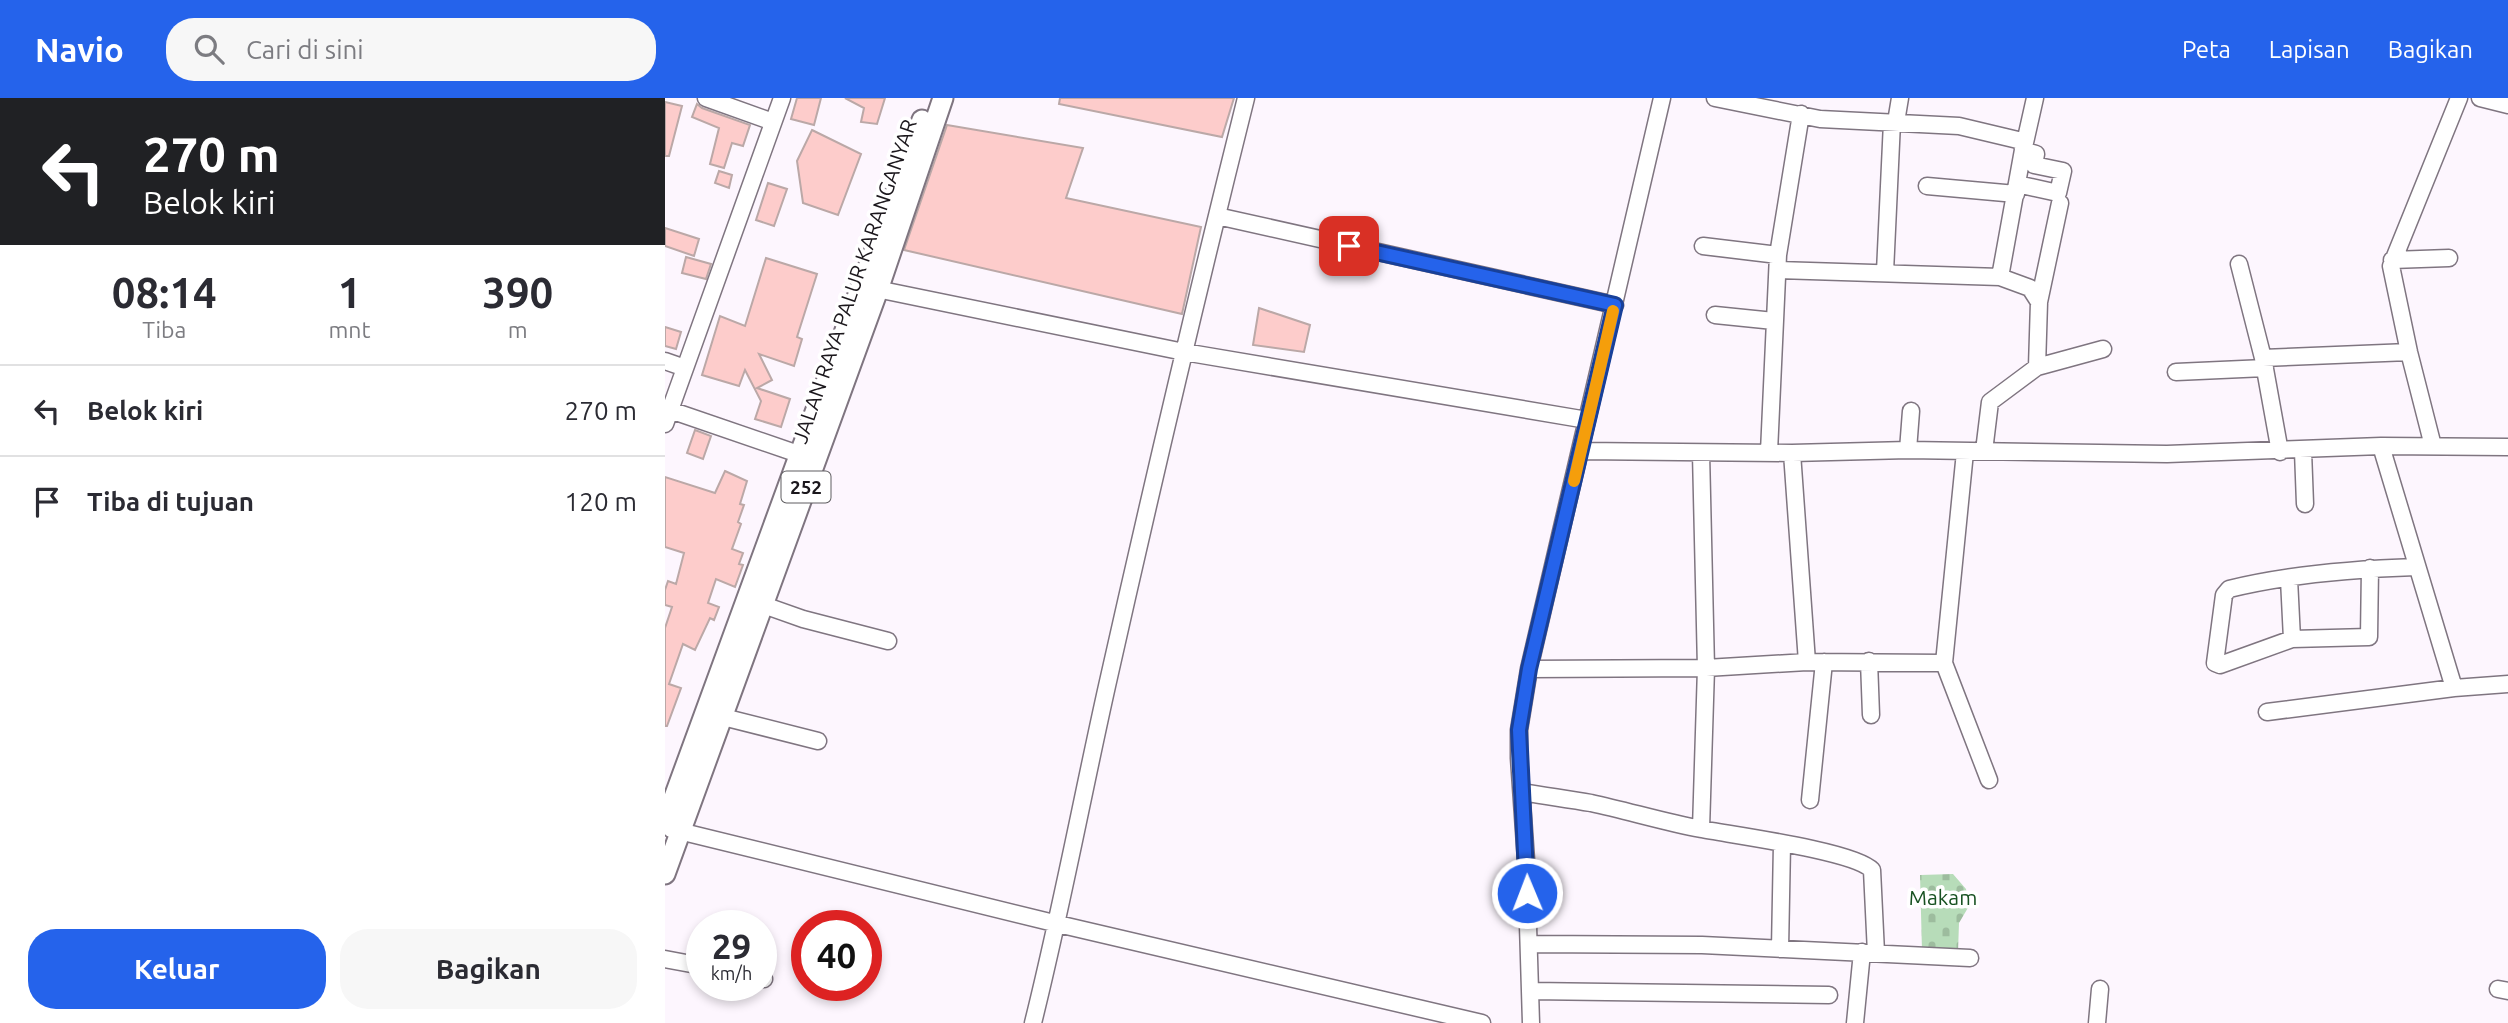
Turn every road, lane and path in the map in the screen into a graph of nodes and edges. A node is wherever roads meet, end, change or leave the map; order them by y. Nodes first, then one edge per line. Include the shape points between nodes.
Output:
1 (706, 98) edge
2 (782, 98) edge
3 (930, 98) edge
4 (943, 98) edge
5 (1246, 98) edge
6 (1662, 98) edge
7 (1714, 98) edge
8 (1900, 98) edge
9 (2035, 98) edge
10 (2459, 98) edge
11 (2480, 98) edge
12 (2508, 105) edge
13 (1801, 114) junction
14 (773, 122) junction
15 (1894, 122) junction
16 (2023, 148) junction
17 (911, 166) junction
18 (1927, 186) dead end
19 (2016, 189) junction
20 (2060, 203) dead end
21 (1217, 216) junction
22 (1703, 246) dead end
23 (2449, 258) dead end
24 (2392, 260) junction
25 (1778, 263) junction
26 (2239, 264) dead end
27 (1885, 272) junction
28 (2000, 277) junction
29 (869, 288) junction
30 (2039, 302) junction
31 (1615, 305) junction
32 (1715, 315) dead end
33 (1774, 321) junction
34 (2102, 349) dead end
35 (1184, 352) junction
36 (2409, 352) junction
37 (665, 361) edge
38 (2264, 363) junction
39 (2037, 367) junction
40 (685, 368) junction
41 (2176, 372) dead end
42 (1911, 411) dead end
43 (667, 415) edge
44 (1587, 420) junction
45 (2381, 446) junction
46 (2433, 446) junction
47 (2508, 447) edge
48 (1908, 450) junction
49 (1581, 451) junction
50 (1984, 451) junction
51 (2303, 451) junction
52 (1769, 452) junction
53 (1965, 452) junction
54 (2280, 452) junction
55 (1701, 453) junction
56 (1792, 453) junction
57 (807, 457) junction
58 (2305, 504) dead end
59 (2416, 566) junction
60 (2370, 568) junction
61 (2289, 579) junction
62 (755, 602) junction
63 (2292, 639) junction
64 (888, 641) dead end
65 (1807, 662) junction
66 (1824, 662) junction
67 (1869, 662) junction
68 (1944, 663) junction
69 (1706, 668) junction
70 (1529, 669) junction
71 (2508, 684) edge
72 (2453, 688) junction
73 (2267, 712) dead end
74 (1871, 715) dead end
75 (723, 717) junction
76 (818, 741) dead end
77 (1989, 780) dead end
78 (1522, 792) junction
79 (1810, 800) dead end
80 (670, 827) edge
81 (1701, 829) junction
82 (1843, 840) dead end
83 (1782, 844) junction
84 (1843, 857) junction
85 (665, 874) edge
86 (1058, 924) junction
87 (1529, 944) junction
88 (1780, 949) junction
89 (1869, 952) junction
90 (1970, 958) dead end
91 (665, 959) edge
92 (686, 963) edge
93 (2100, 989) dead end
94 (1530, 991) junction
95 (1829, 995) dead end
96 (1033, 1023) edge
97 (1482, 1023) edge
98 (1531, 1023) edge
99 (1855, 1023) edge
100 (2098, 1023) edge

1 - 14 street
2 - 14 street
3 - 17 main road, JALAN RAYA PALUR KARANGANYAR / 252
4 - 17 main road, JALAN RAYA PALUR KARANGANYAR / 252
5 - 21 street
6 - 31 street
7 - 13 street
8 - 15 street
9 - 16 street
10 - 24 street
11 - 12 street
13 - 15 street
13 - 25 street
14 - 40 street
15 - 16 street via 1959,126 2022,141
15 - 27 street
16 - 19 street
16 - 19 street via 2036,154 2034,165 2063,171 2058,193
17 - 29 main road, JALAN RAYA PALUR KARANGANYAR / 252
18 - 19 street
19 - 28 street
20 - 30 street
21 - 31 street
21 - 35 street
22 - 25 street
23 - 24 street
24 - 36 street
25 - 27 street
25 - 33 street
26 - 38 street
27 - 28 street
28 - 30 street via 2029,288
29 - 35 street
29 - 57 main road, JALAN RAYA PALUR KARANGANYAR / 252
30 - 39 street
31 - 44 street
32 - 33 street
33 - 52 street
34 - 39 street
35 - 44 street
35 - 86 street via 1106,689
36 - 38 street
36 - 46 street
37 - 40 street
38 - 41 street
38 - 54 street
39 - 50 street via 1989,403
40 - 43 street
42 - 48 street
43 - 57 street
44 - 49 street
45 - 46 street
45 - 51 street
45 - 59 street
46 - 47 street
48 - 53 street
48 - 56 street
49 - 55 street
49 - 70 street
50 - 53 street
50 - 54 street
51 - 54 street
51 - 58 street
52 - 55 street
52 - 56 street
53 - 68 street
55 - 69 street
56 - 65 street
57 - 62 main road, JALAN RAYA PALUR KARANGANYAR / 252
59 - 60 street
59 - 72 street
60 - 61 street
60 - 63 street via 2369,637
61 - 63 street
61 - 63 street via 2227,590 2214,662 2220,665
62 - 64 street
62 - 75 main road, JALAN RAYA PALUR KARANGANYAR / 252
62 - 80 main road, JALAN RAYA PALUR KARANGANYAR / 252
65 - 66 street
65 - 69 street
66 - 67 street
66 - 79 street
67 - 68 street
67 - 74 street
68 - 77 street
69 - 70 street
69 - 81 street
70 - 78 street via 1519,730
71 - 72 street
72 - 73 street
75 - 76 street
75 - 80 main road, JALAN RAYA PALUR KARANGANYAR / 252
78 - 81 street
78 - 87 street
80 - 85 main road, JALAN RAYA PALUR KARANGANYAR / 252
80 - 86 street
81 - 83 street
82 - 84 street
83 - 84 street
83 - 88 street
84 - 89 street via 1872,870
86 - 96 street
86 - 97 street
87 - 88 street
87 - 94 street
88 - 89 street
89 - 90 street
89 - 99 street
91 - 92 street
93 - 100 street
94 - 95 street
94 - 98 street

